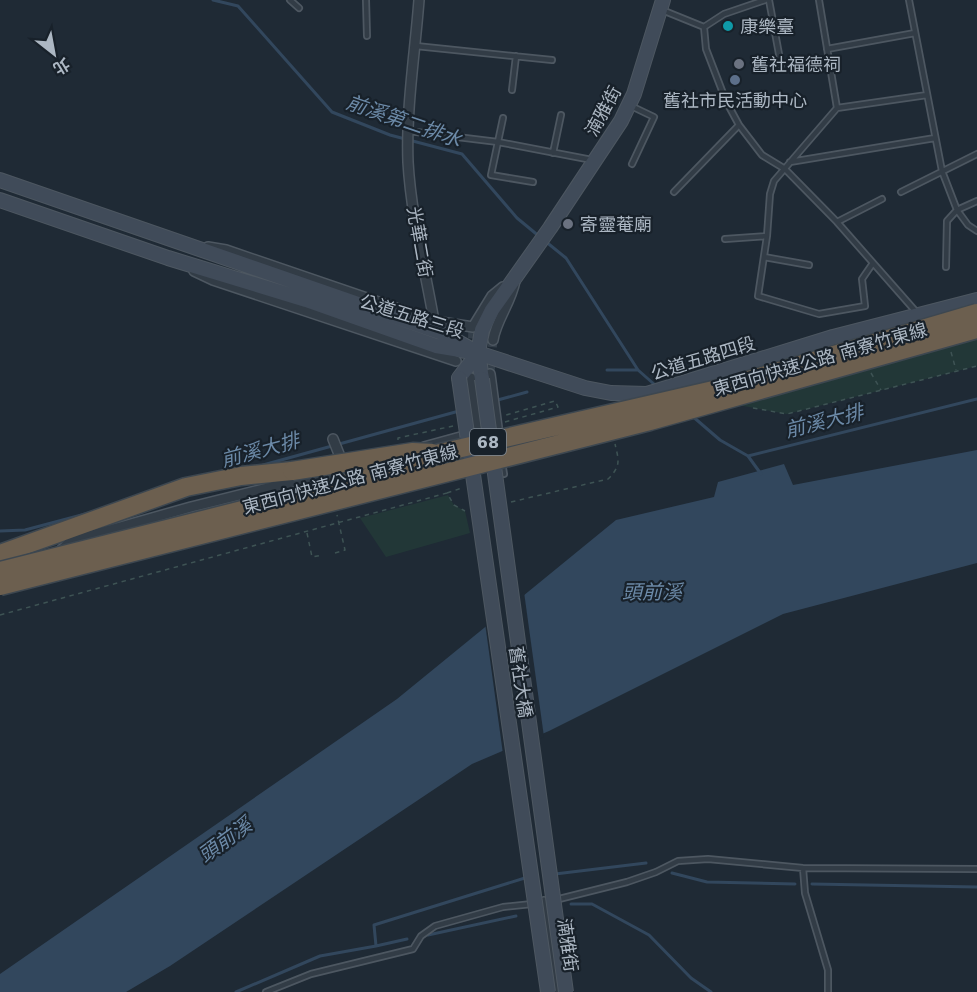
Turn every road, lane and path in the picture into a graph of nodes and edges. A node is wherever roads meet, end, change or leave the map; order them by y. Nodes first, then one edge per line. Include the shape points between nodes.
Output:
1 (290, 0) edge
2 (366, 0) edge
3 (419, 0) edge
4 (767, 0) edge
5 (819, 0) edge
6 (909, 0) edge
7 (662, 4) edge
8 (299, 8) dead end
9 (704, 27) junction
10 (915, 33) junction
11 (367, 36) dead end
12 (416, 46) junction
13 (827, 49) junction
14 (516, 56) junction
15 (552, 60) dead end
16 (781, 65) dead end
17 (512, 90) dead end
18 (927, 95) junction
19 (629, 105) junction
20 (837, 108) junction
21 (561, 115) dead end
22 (503, 118) dead end
23 (739, 125) junction
24 (408, 131) junction
25 (935, 138) junction
26 (498, 142) junction
27 (553, 153) junction
28 (977, 154) edge
29 (595, 161) junction
30 (790, 162) junction
31 (632, 164) dead end
32 (785, 168) junction
33 (942, 171) junction
34 (0, 180) edge
35 (533, 182) dead end
36 (674, 192) dead end
37 (901, 192) dead end
38 (882, 199) dead end
39 (0, 200) edge
40 (977, 201) edge
41 (957, 210) junction
42 (837, 222) junction
43 (977, 231) edge
44 (767, 236) junction
45 (725, 239) dead end
46 (178, 242) junction
47 (764, 257) junction
48 (168, 258) junction
49 (873, 263) junction
50 (809, 265) dead end
51 (946, 267) dead end
52 (516, 276) junction
53 (977, 303) edge
54 (977, 313) edge
55 (920, 318) junction
56 (434, 321) junction
57 (977, 329) edge
58 (493, 340) tunnel mouth
59 (949, 346) dead end
60 (478, 353) junction
61 (456, 362) dead end
62 (867, 368) dead end
63 (956, 371) dead end
64 (475, 377) junction
65 (882, 391) dead end
66 (502, 416) dead end
67 (459, 425) dead end
68 (499, 425) junction
69 (478, 432) junction
70 (333, 439) dead end
71 (399, 443) dead end
72 (500, 446) dead end
73 (440, 453) junction
74 (501, 456) dead end
75 (341, 459) junction
76 (376, 460) junction
77 (504, 474) dead end
78 (313, 477) junction
79 (338, 524) dead end
80 (307, 532) dead end
81 (335, 553) dead end
82 (0, 554) edge
83 (323, 555) dead end
84 (0, 572) edge
85 (0, 586) edge
86 (803, 868) junction
87 (977, 869) edge
88 (544, 902) junction
89 (266, 992) edge
90 (548, 992) edge
91 (556, 992) edge
92 (566, 992) edge
93 (828, 992) edge

1 - 8 lane
2 - 11 lane
3 - 12 street
4 - 9 lane via 724,14
4 - 16 lane
5 - 13 lane
6 - 10 lane
7 - 9 lane
7 - 19 street, 湳雅街
9 - 23 lane via 706,49
10 - 13 lane
10 - 18 lane
12 - 14 lane
12 - 24 street
13 - 20 lane
14 - 15 lane
14 - 17 lane
18 - 20 lane
18 - 25 lane
19 - 29 street, 湳雅街
19 - 31 lane via 654,117
20 - 30 lane
21 - 27 lane
22 - 26 lane
23 - 32 lane via 762,155
23 - 36 lane
24 - 26 lane
24 - 56 street, 光華二街 via 411,193
25 - 30 lane
25 - 33 lane
26 - 27 lane
26 - 35 lane via 491,175
27 - 29 lane
28 - 33 lane
29 - 52 street, 湳雅街
30 - 32 lane
32 - 42 lane
32 - 44 lane via 774,181 770,194
33 - 37 lane
33 - 41 lane
34 - 46 street, 公道五路三段
38 - 42 lane
39 - 48 street, 公道五路三段
40 - 41 lane
41 - 43 lane
41 - 51 lane via 947,221
42 - 49 lane
44 - 45 lane
44 - 47 lane
46 - 56 street, 公道五路三段 via 226,250
46 - 60 street, 公道五路三段 via 442,333
47 - 49 lane via 758,296 819,314 865,306 862,279
47 - 50 lane
48 - 60 street, 公道五路三段 via 306,300 436,346
48 - 61 street, 公道五路三段 via 213,280
49 - 55 lane
52 - 56 street, 公道五路三段 via 492,296 473,327
52 - 58 street
52 - 60 street via 482,330
53 - 55 street, 公道五路四段
54 - 73 highway, 東西向快速公路 南寮竹東線 / 68, bridge via 722,388
55 - 60 street, 公道五路四段 via 847,340 833,337 647,394 585,388
57 - 85 highway, 東西向快速公路 南寮竹東線 / 68, bridge via 650,421
59 - 63 path
60 - 64 street
60 - 64 street
62 - 65 path
64 - 68 street via 491,394
64 - 69 street via 473,397
64 - 90 street, 舊社大橋, bridge
64 - 92 street, 舊社大橋, bridge
66 - 68 path via 555,401 558,407
67 - 71 path via 398,438
68 - 69 street
68 - 72 lane
69 - 76 street
70 - 75 street
73 - 82 highway, bridge via 413,452 186,487
73 - 84 highway, 東西向快速公路 南寮竹東線 / 68, bridge via 407,467 326,489
74 - 77 lane
75 - 76 street
75 - 78 street
76 - 78 street
78 - 84 street via 71,541 46,562
79 - 81 path via 345,550
80 - 83 path via 312,557
86 - 87 lane
86 - 88 lane via 708,859 678,861 627,882
86 - 93 lane via 805,894 828,970
88 - 89 lane via 503,907 435,926 421,936 413,949 310,974
88 - 91 street, 湳雅街

